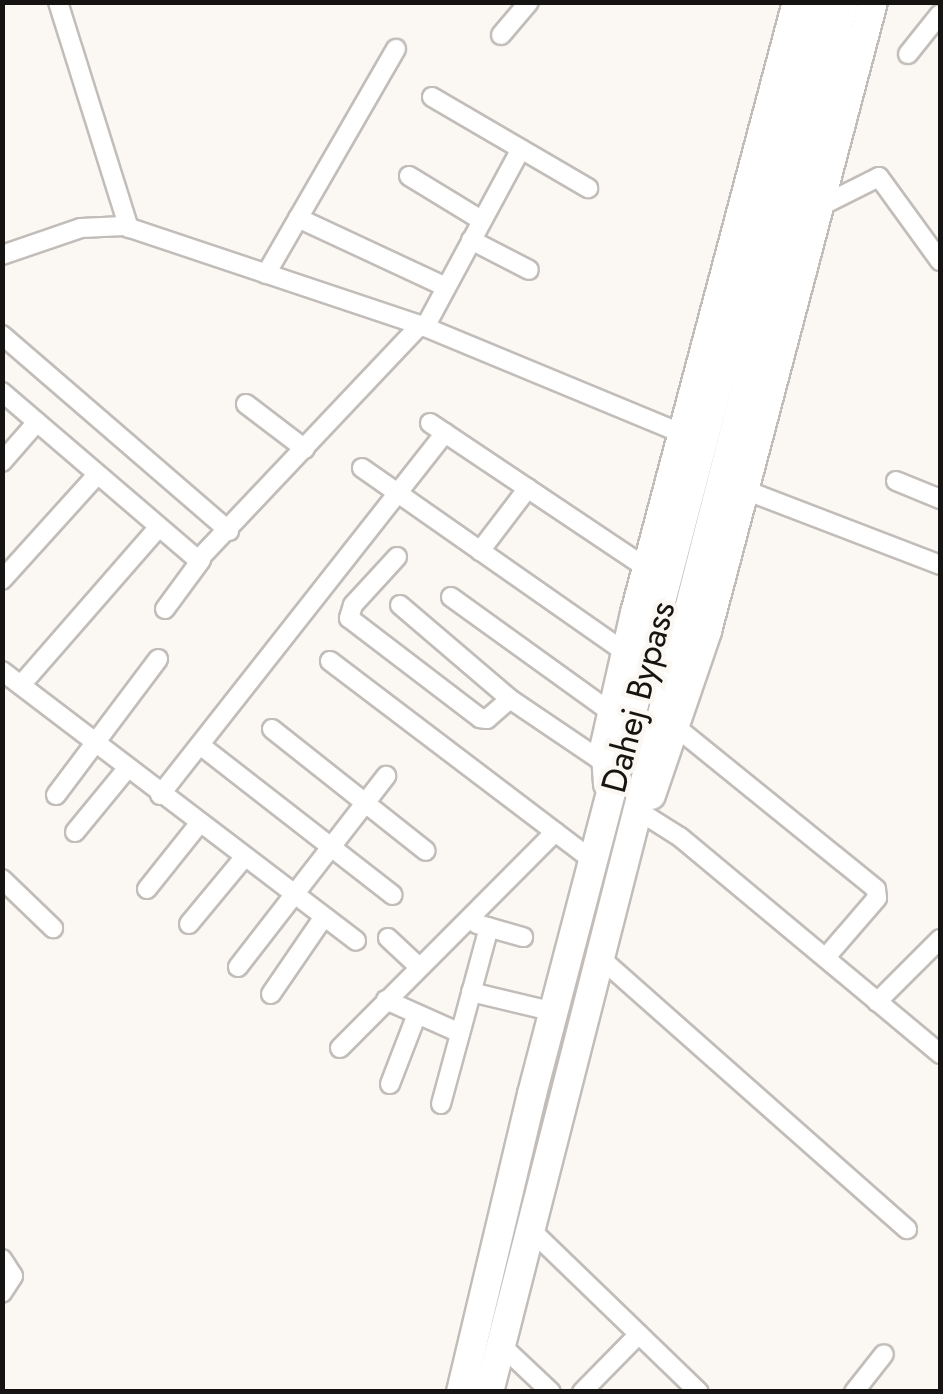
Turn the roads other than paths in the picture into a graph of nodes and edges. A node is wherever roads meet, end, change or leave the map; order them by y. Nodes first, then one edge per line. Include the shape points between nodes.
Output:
1 (58, 2) edge
2 (530, 2) edge
3 (797, 2) edge
4 (818, 2) edge
5 (844, 2) edge
6 (873, 2) edge
7 (940, 14) edge
8 (501, 35) dead end
9 (396, 49) dead end
10 (908, 54) dead end
11 (432, 97) dead end
12 (521, 148) junction
13 (409, 176) dead end
14 (588, 188) dead end
15 (819, 207) junction
16 (298, 218) junction
17 (482, 220) junction
18 (129, 228) junction
19 (471, 240) junction
20 (2, 255) edge
21 (940, 261) edge
22 (530, 270) dead end
23 (266, 274) junction
24 (446, 287) junction
25 (753, 302) junction
26 (422, 326) junction
27 (2, 335) edge
28 (2, 392) edge
29 (246, 404) dead end
30 (37, 422) junction
31 (683, 434) junction
32 (304, 449) junction
33 (2, 462) edge
34 (362, 468) dead end
35 (96, 475) junction
36 (896, 481) dead end
37 (528, 488) junction
38 (744, 490) junction
39 (399, 495) junction
40 (940, 498) edge
41 (157, 528) junction
42 (228, 531) junction
43 (480, 552) junction
44 (397, 558) dead end
45 (201, 560) junction
46 (940, 564) edge
47 (647, 568) junction
48 (2, 580) edge
49 (451, 597) dead end
50 (400, 605) dead end
51 (165, 608) dead end
52 (626, 653) junction
53 (158, 659) dead end
54 (330, 661) dead end
55 (2, 671) edge
56 (20, 685) junction
57 (510, 699) junction
58 (612, 713) junction
59 (676, 728) junction
60 (272, 729) dead end
61 (93, 743) junction
62 (200, 745) junction
63 (606, 764) junction
64 (126, 770) junction
65 (386, 776) dead end
66 (56, 795) dead end
67 (160, 795) junction
68 (366, 802) junction
69 (198, 824) junction
70 (618, 831) junction
71 (75, 832) dead end
72 (554, 832) junction
73 (331, 848) junction
74 (426, 851) dead end
75 (243, 859) junction
76 (2, 879) edge
77 (147, 889) dead end
78 (393, 895) dead end
79 (292, 897) junction
80 (323, 918) junction
81 (462, 919) junction
82 (188, 924) dead end
83 (488, 927) junction
84 (53, 928) dead end
85 (524, 937) dead end
86 (388, 938) dead end
87 (940, 939) edge
88 (356, 941) dead end
89 (597, 956) junction
90 (826, 957) junction
91 (238, 966) dead end
92 (418, 966) junction
93 (471, 992) junction
94 (271, 994) dead end
95 (386, 1000) junction
96 (877, 1002) junction
97 (555, 1012) junction
98 (417, 1014) junction
99 (460, 1033) junction
100 (340, 1048) dead end
101 (940, 1054) edge
102 (390, 1084) dead end
103 (441, 1104) dead end
104 (529, 1228) junction
105 (907, 1229) dead end
106 (2, 1259) edge
107 (2, 1293) edge
108 (639, 1334) junction
109 (500, 1344) junction
110 (884, 1354) dead end
111 (461, 1392) edge
112 (489, 1392) edge
113 (551, 1392) edge
114 (582, 1392) edge
115 (699, 1392) edge
116 (854, 1392) edge

1 - 18 street
2 - 8 street
3 - 31 highway
4 - 25 highway, Dahej Bypass
5 - 25 highway, Dahej Bypass
6 - 15 highway
7 - 10 street
9 - 16 street
11 - 12 street
12 - 14 street
12 - 17 street
13 - 17 street
15 - 21 street via 879,177
15 - 38 highway
16 - 23 street
16 - 24 street
17 - 19 street
18 - 20 street via 80,228
18 - 23 street
19 - 22 street
19 - 24 street
23 - 26 street
24 - 26 street
25 - 70 highway, Dahej Bypass
26 - 31 street
26 - 32 street
27 - 42 street
28 - 30 street
29 - 32 street
30 - 33 street
30 - 35 street
31 - 47 highway
32 - 42 street
34 - 39 street
35 - 41 street
35 - 48 street
36 - 40 street
37 - 39 street via 437,428
37 - 43 street
37 - 47 street
38 - 46 street
38 - 59 highway
39 - 43 street
39 - 62 street
41 - 45 street
41 - 56 street
42 - 45 street
43 - 52 street
44 - 57 street via 349,618 480,718 487,720
45 - 51 street
47 - 52 highway
49 - 58 street
50 - 57 street
52 - 58 highway
53 - 61 street
54 - 72 street
55 - 56 street
56 - 61 street
57 - 63 street
58 - 63 highway
59 - 70 highway via 659,782
59 - 90 street via 876,889 877,898
60 - 68 street
61 - 64 street
61 - 66 street
62 - 67 street
62 - 73 street
63 - 70 highway
64 - 67 street
64 - 71 street
65 - 68 street
67 - 69 street
68 - 73 street
68 - 74 street
69 - 75 street
69 - 77 street
70 - 72 street
70 - 89 highway, Dahej Bypass
70 - 90 street
70 - 97 highway, Dahej Bypass
72 - 81 street
73 - 78 street
73 - 79 street
75 - 79 street
75 - 82 street
76 - 84 street
79 - 80 street
79 - 91 street
80 - 88 street
80 - 94 street
81 - 83 street
81 - 92 street
83 - 85 street
83 - 93 street
86 - 92 street
87 - 96 street
89 - 104 highway, Dahej Bypass
89 - 105 street
90 - 96 street
92 - 95 street
93 - 97 street
93 - 99 street
95 - 98 street
95 - 100 street
96 - 101 street
97 - 111 highway, Dahej Bypass
98 - 99 street
98 - 102 street
99 - 103 street
104 - 108 street
104 - 109 highway, Dahej Bypass
106 - 107 street via 13,1276
108 - 114 street
108 - 115 street
109 - 112 highway, Dahej Bypass
109 - 113 street
110 - 116 street

